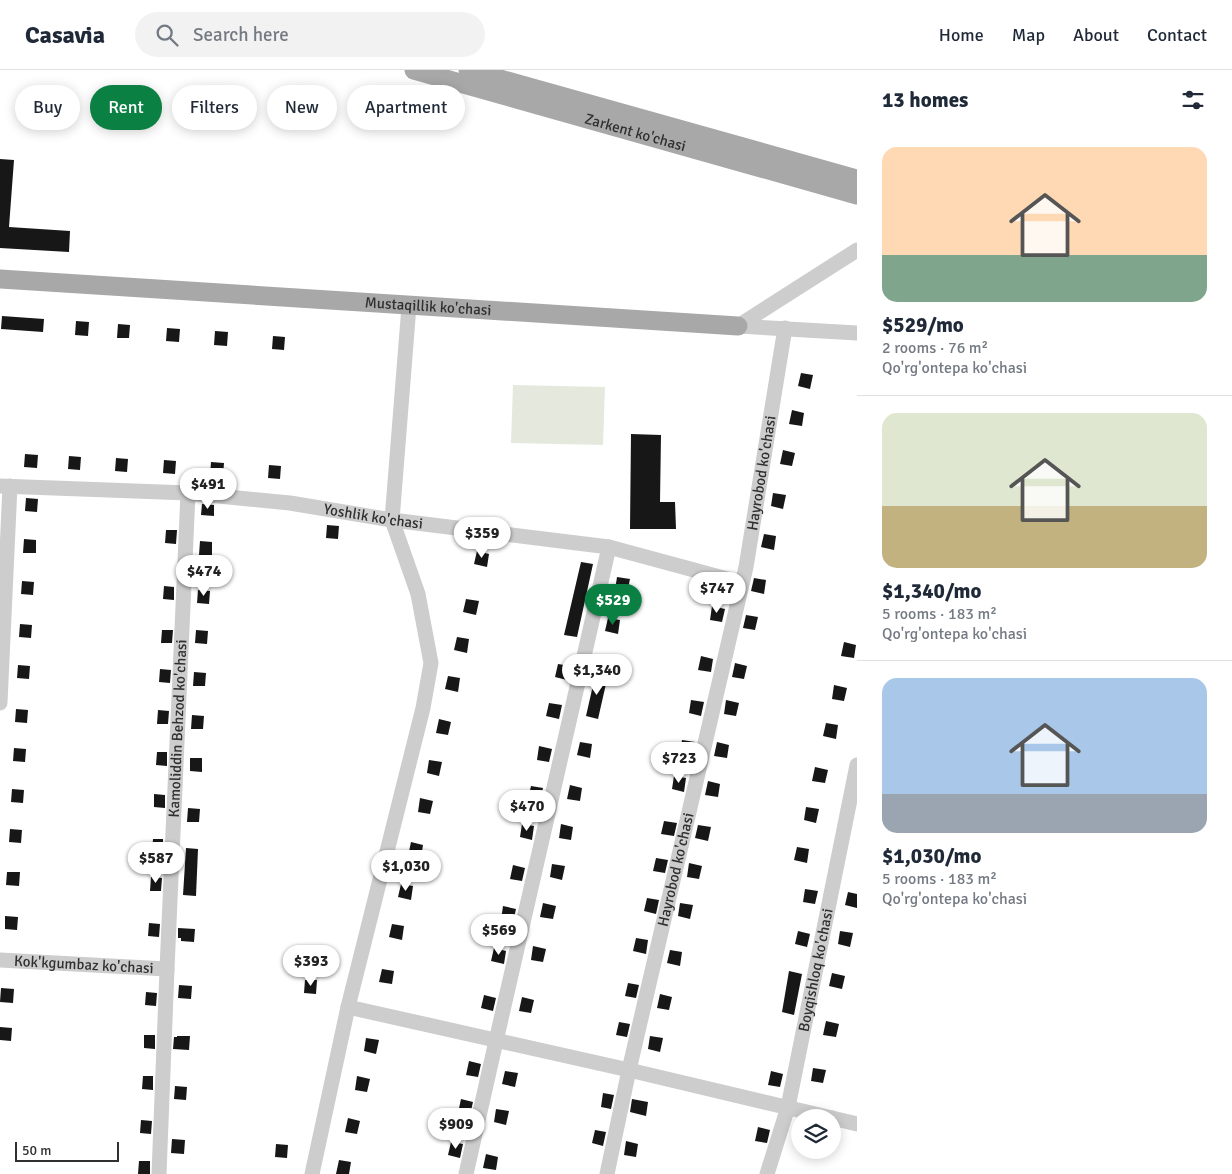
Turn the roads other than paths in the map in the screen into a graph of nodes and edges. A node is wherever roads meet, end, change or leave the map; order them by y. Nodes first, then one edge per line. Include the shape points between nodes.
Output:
1 (414, 70) edge
2 (468, 70) edge
3 (857, 179) edge
4 (857, 195) edge
5 (857, 250) edge
6 (0, 279) edge
7 (409, 306) junction
8 (738, 326) junction
9 (785, 328) junction
10 (857, 333) edge
11 (5, 486) edge
12 (188, 493) junction
13 (392, 520) junction
14 (609, 547) junction
15 (742, 583) junction
16 (0, 703) edge
17 (857, 765) edge
18 (0, 960) edge
19 (167, 969) junction
20 (348, 1006) junction
21 (496, 1041) junction
22 (629, 1070) junction
23 (788, 1107) junction
24 (796, 1109) edge
25 (841, 1120) edge
26 (857, 1124) edge
27 (159, 1174) edge
28 (312, 1174) edge
29 (466, 1174) edge
30 (607, 1174) edge
31 (767, 1174) edge

1 - 4 main road, Zarkent ko'chasi
2 - 3 main road, Zarkent ko'chasi
5 - 8 street
6 - 7 main road, Mustaqillik ko'chasi
7 - 8 main road, Mustaqillik ko'chasi
7 - 13 street
8 - 9 street, Mustaqillik ko'chasi
9 - 10 street, Mustaqillik ko'chasi
9 - 15 street, Hayrobod ko'chasi
11 - 12 street, Yoshlik ko'chasi
11 - 16 street
12 - 13 street, Yoshlik ko'chasi via 290,502
12 - 19 street, Kamoliddin Behzod ko'chasi
13 - 14 street, Yoshlik ko'chasi
13 - 20 street via 418,594 431,663 423,708
14 - 15 street, Yoshlik ko'chasi
14 - 21 street
15 - 22 street, Hayrobod ko'chasi
17 - 23 street, Boyqishloq ko'chasi
18 - 19 street, Kok'kgumbaz ko'chasi
19 - 27 street, Kamoliddin Behzod ko'chasi
20 - 21 street
20 - 28 street
21 - 22 street
21 - 29 street
22 - 23 street
22 - 30 street, Hayrobod ko'chasi
23 - 24 street
23 - 31 street, Boyqishloq ko'chasi
25 - 26 street

